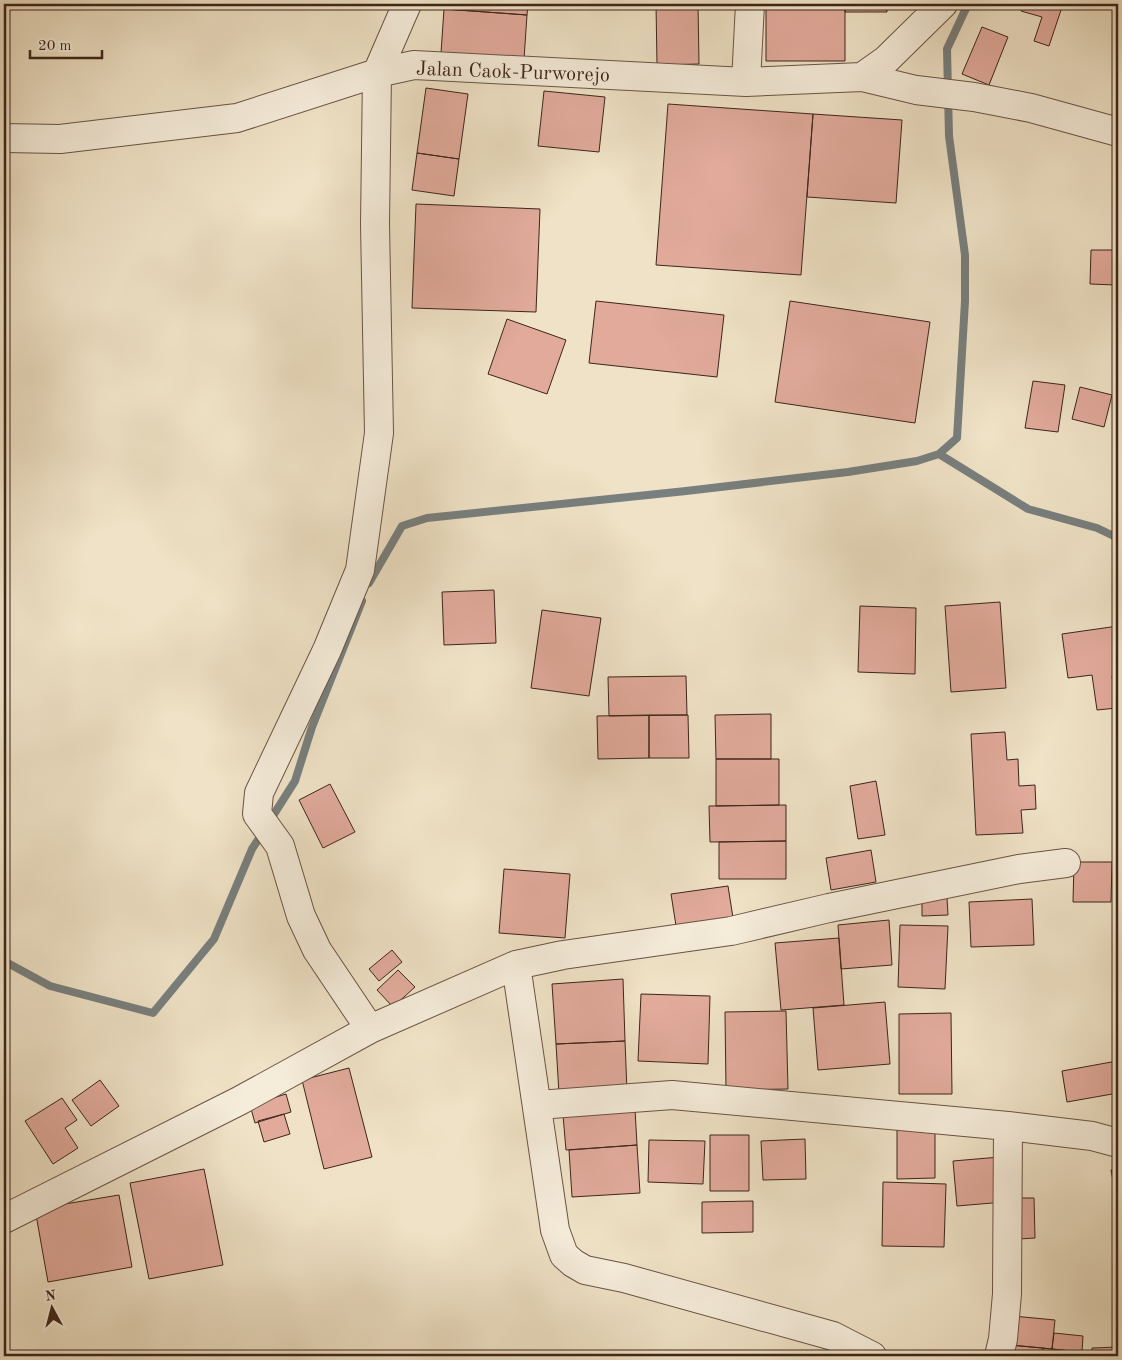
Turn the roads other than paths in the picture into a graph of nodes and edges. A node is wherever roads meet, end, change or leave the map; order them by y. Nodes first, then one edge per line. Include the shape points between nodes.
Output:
1 (408, 4) edge
2 (750, 4) edge
3 (942, 4) edge
4 (377, 74) junction
5 (862, 78) junction
6 (746, 82) junction
7 (1118, 132) edge
8 (4, 138) edge
9 (1066, 863) dead end
10 (516, 965) junction
11 (370, 1029) junction
12 (538, 1105) junction
13 (1008, 1126) junction
14 (1118, 1143) edge
15 (4, 1219) edge
16 (872, 1356) edge
17 (999, 1356) edge

1 - 4 street
2 - 6 street
3 - 5 street via 886,60
4 - 6 street, Jalan Caok-Purworejo via 414,65
4 - 8 street, Jalan Caok-Purworejo via 237,118 60,139
4 - 11 street via 375,224 379,433 360,570 327,650 259,793 257,814 280,846 301,916 318,950
5 - 6 street, Jalan Caok-Purworejo
5 - 7 street, Jalan Caok-Purworejo via 1031,108
9 - 10 street via 1019,869 731,930
10 - 11 street
10 - 12 street
11 - 15 street via 239,1100
12 - 13 street via 672,1095
12 - 16 street via 554,1230 564,1255 573,1263 586,1270 833,1336
13 - 14 street via 1092,1136
13 - 17 street via 1007,1294

